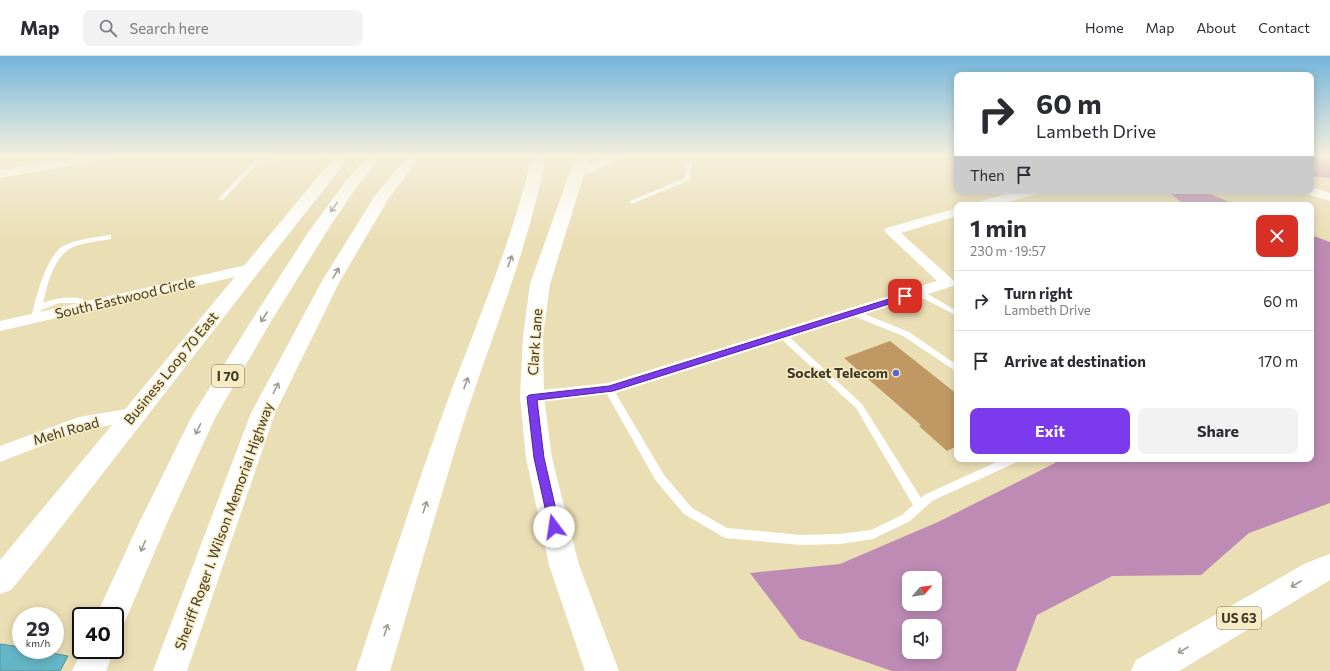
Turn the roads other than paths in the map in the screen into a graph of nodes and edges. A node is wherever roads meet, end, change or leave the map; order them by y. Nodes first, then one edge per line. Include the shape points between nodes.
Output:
1 (235, 184) edge
2 (320, 184) edge
3 (351, 184) edge
4 (392, 184) edge
5 (533, 184) edge
6 (573, 184) edge
7 (677, 184) edge
8 (1314, 191) edge
9 (1022, 194) edge
10 (1330, 197) edge
11 (221, 199) dead end
12 (632, 202) dead end
13 (994, 202) edge
14 (954, 213) edge
15 (108, 236) dead end
16 (251, 269) junction
17 (918, 292) junction
18 (954, 312) edge
19 (36, 313) junction
20 (854, 313) junction
21 (0, 326) edge
22 (782, 335) junction
23 (954, 366) edge
24 (609, 389) junction
25 (532, 397) junction
26 (133, 415) junction
27 (0, 454) edge
28 (1006, 462) edge
29 (920, 506) junction
30 (1330, 566) edge
31 (0, 581) edge
32 (116, 607) edge
33 (94, 659) edge
34 (373, 669) edge
35 (601, 669) edge
36 (89, 671) edge
37 (170, 671) edge
38 (1148, 671) edge

1 - 11 lane
2 - 16 main road, Business Loop 70 East
3 -> 32 main road, I 70 via 318,231 203,418
37 -> 4 main road, Sheriff Roger I. Wilson Memorial Highway via 263,413 331,281
34 -> 5 main road via 450,427 517,239
6 - 25 main road, Clark Lane via 540,284 533,336
7 - 12 lane
8 - 10 street
9 - 13 street
14 - 17 street via 891,231 948,283
15 - 19 lane via 74,245 59,255 49,272
16 - 19 street, South Eastwood Circle via 82,308
16 - 26 main road, Business Loop 70 East
17 - 18 lane
17 - 20 street
19 - 21 street, South Eastwood Circle
20 - 22 street
20 - 23 lane via 906,334
22 - 24 street
22 - 29 lane via 863,411
24 - 25 street
24 - 29 lane via 660,478 688,510 725,533 801,540 840,539 873,534 906,518
25 - 35 main road, Clark Lane via 539,458 564,565
26 - 27 street, Mehl Road via 79,424
26 - 31 main road, Business Loop 70 East via 28,550
28 - 29 lane via 928,498
30 -> 38 main road, US 63
33 - 36 main road

